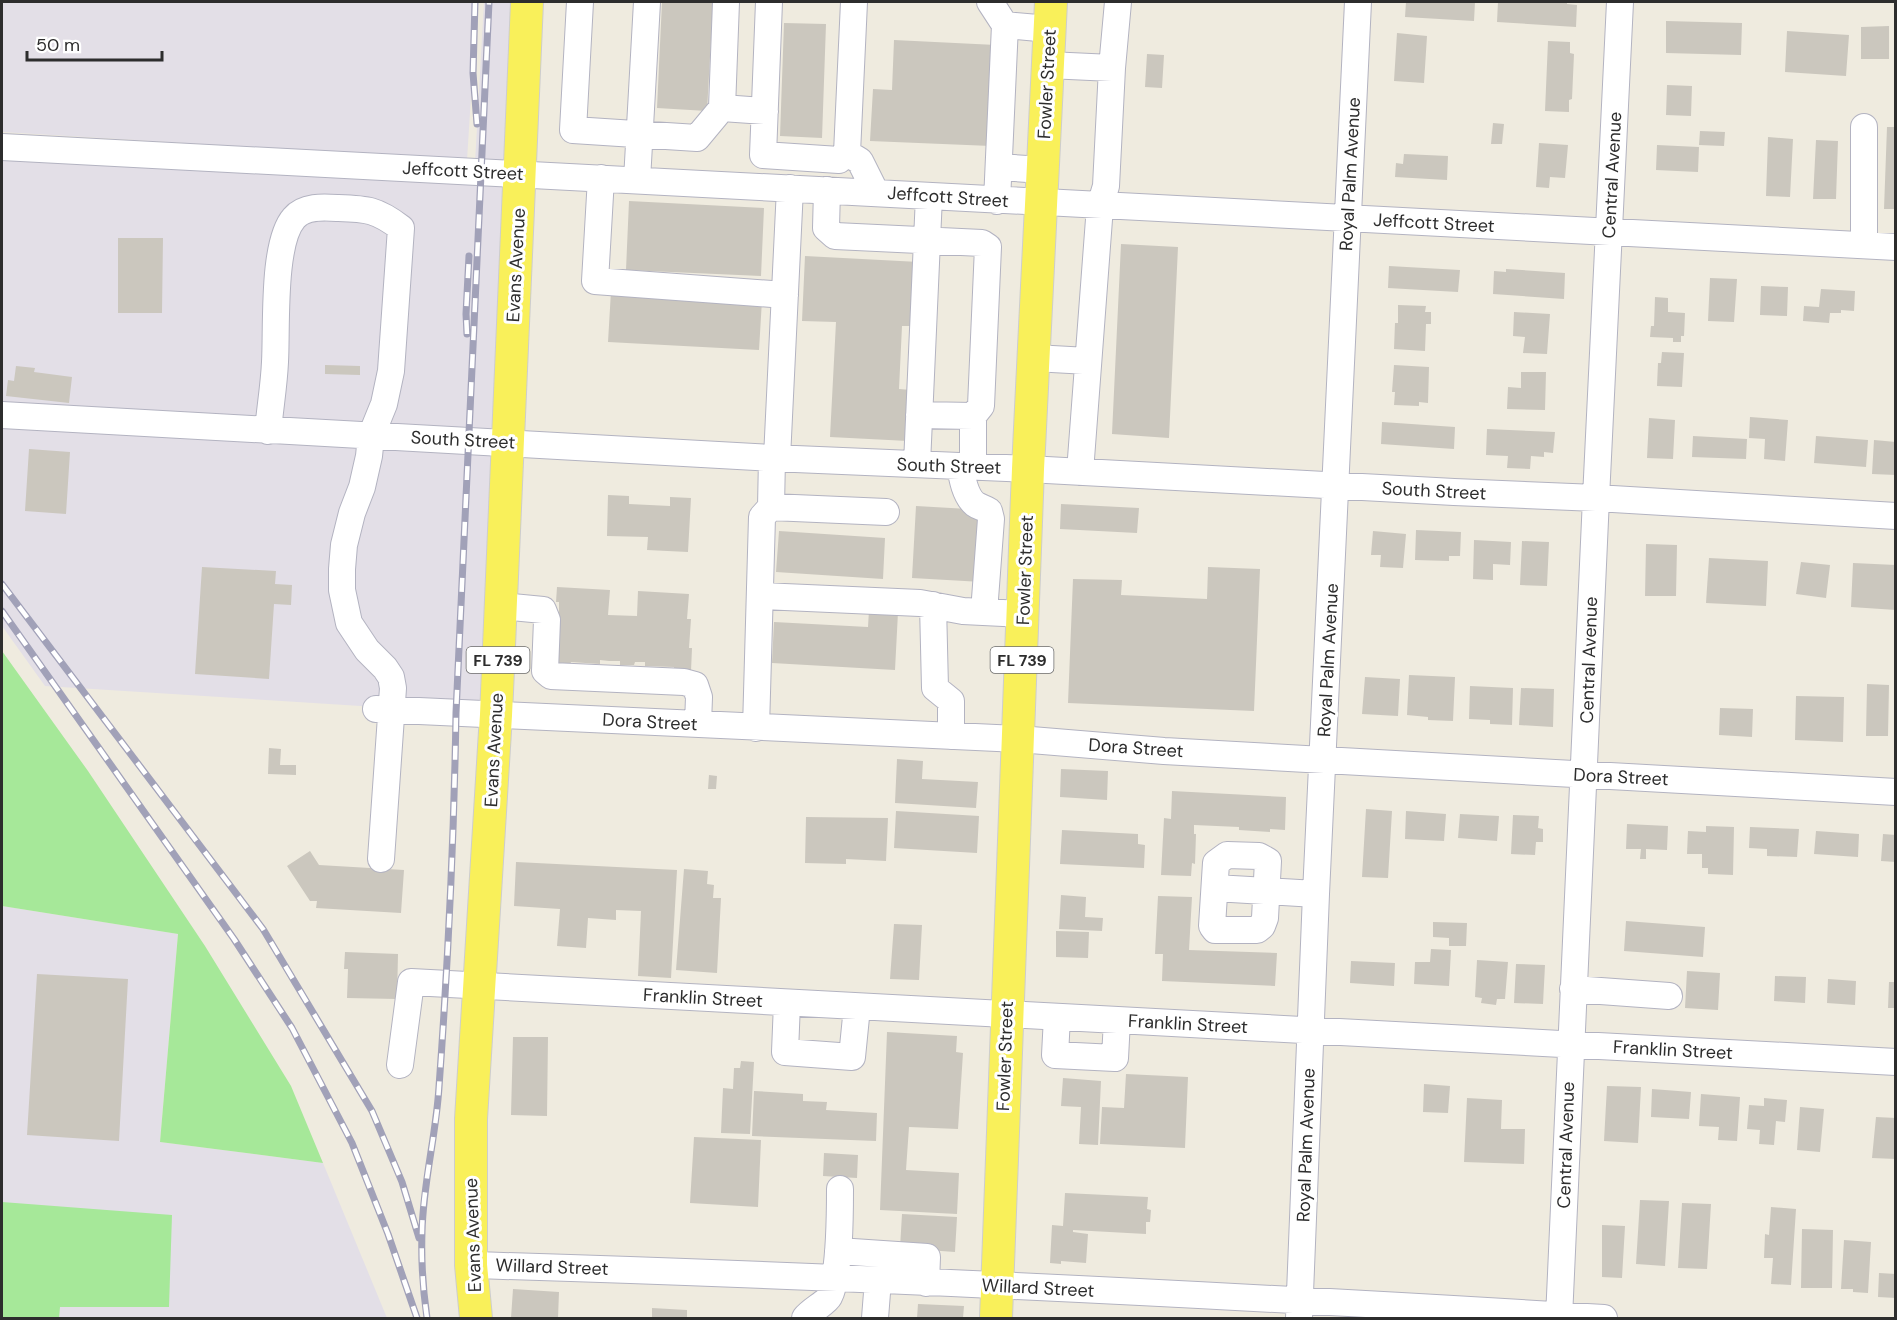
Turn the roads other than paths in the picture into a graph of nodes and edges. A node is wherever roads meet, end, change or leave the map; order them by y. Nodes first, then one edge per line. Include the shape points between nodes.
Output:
1 (527, 2) edge
2 (579, 2) edge
3 (647, 2) edge
4 (726, 2) edge
5 (769, 2) edge
6 (854, 2) edge
7 (990, 2) edge
8 (1118, 2) edge
9 (1358, 2) edge
10 (1620, 2) edge
11 (1050, 15) edge
12 (1005, 25) junction
13 (1048, 65) junction
14 (1112, 68) junction
15 (722, 108) junction
16 (765, 111) junction
17 (1864, 127) dead end
18 (640, 134) junction
19 (2, 147) edge
20 (847, 153) junction
21 (999, 167) junction
22 (1042, 170) junction
23 (521, 174) junction
24 (602, 178) junction
25 (638, 180) junction
26 (790, 188) junction
27 (827, 190) junction
28 (876, 193) junction
29 (929, 196) junction
30 (997, 201) junction
31 (1041, 203) junction
32 (1100, 206) junction
33 (1348, 217) junction
34 (1609, 233) junction
35 (927, 240) junction
36 (1864, 245) junction
37 (1896, 247) edge
38 (785, 294) junction
39 (1034, 358) junction
40 (1088, 361) junction
41 (2, 415) edge
42 (919, 415) junction
43 (973, 416) junction
44 (268, 431) junction
45 (371, 436) junction
46 (509, 442) junction
47 (775, 458) junction
48 (917, 464) junction
49 (967, 466) junction
50 (1028, 469) junction
51 (1080, 472) junction
52 (1336, 486) junction
53 (1596, 498) junction
54 (771, 507) junction
55 (886, 512) dead end
56 (1896, 516) edge
57 (760, 596) junction
58 (933, 605) junction
59 (501, 606) junction
60 (984, 612) junction
61 (1023, 614) junction
62 (383, 709) junction
63 (496, 715) junction
64 (698, 724) junction
65 (756, 728) junction
66 (951, 736) junction
67 (1019, 739) junction
68 (1324, 759) junction
69 (1584, 775) junction
70 (1896, 792) edge
71 (381, 859) dead end
72 (1215, 888) junction
73 (1266, 891) junction
74 (1316, 894) junction
75 (480, 986) junction
76 (1573, 990) junction
77 (1669, 996) dead end
78 (787, 1003) junction
79 (857, 1007) junction
80 (1006, 1015) junction
81 (1057, 1017) junction
82 (1117, 1020) junction
83 (1311, 1031) junction
84 (1571, 1044) junction
85 (1896, 1062) edge
86 (400, 1065) dead end
87 (840, 1189) dead end
88 (838, 1251) junction
89 (472, 1272) junction
90 (834, 1277) junction
91 (878, 1280) junction
92 (926, 1283) junction
93 (997, 1287) junction
94 (1300, 1310) edge
95 (461, 1318) edge
96 (476, 1318) edge
97 (805, 1318) edge
98 (875, 1318) edge
99 (996, 1318) edge
100 (1559, 1318) edge
101 (1604, 1318) edge

1 - 23 main road, Evans Avenue / FL 739
2 - 18 street via 573,130
3 - 18 street
4 - 15 street
5 - 16 street
6 - 20 street
7 - 12 street
8 - 14 street
9 - 33 street, Royal Palm Avenue
10 - 34 street, Central Avenue
11 - 12 street
11 - 13 main road, Fowler Street / FL 739
12 - 21 street
13 - 14 street
13 - 22 main road, Fowler Street / FL 739
14 - 32 street via 1106,186
15 - 16 street
15 - 18 street via 697,138
16 - 20 street via 763,155 839,160
17 - 36 street
18 - 25 street
19 - 23 street, Jeffcott Street
20 - 28 street via 860,161
21 - 22 street
21 - 30 street
22 - 31 main road, Fowler Street / FL 739
23 - 24 street, Jeffcott Street
23 - 46 main road, Evans Avenue / FL 739
24 - 25 street, Jeffcott Street
24 - 38 street via 595,281
25 - 26 street, Jeffcott Street
26 - 27 street, Jeffcott Street
26 - 38 street
27 - 28 street, Jeffcott Street
27 - 35 street via 826,228 835,236
28 - 29 street, Jeffcott Street
29 - 30 street, Jeffcott Street
29 - 35 street
30 - 31 street, Jeffcott Street
31 - 32 street, Jeffcott Street
31 - 39 main road, Fowler Street / FL 739
32 - 33 street, Jeffcott Street
32 - 40 street
33 - 34 street, Jeffcott Street
33 - 52 street, Royal Palm Avenue
34 - 36 street, Jeffcott Street
34 - 53 street, Central Avenue
35 - 42 street
35 - 43 street via 982,243 988,248 981,406
36 - 37 street, Jeffcott Street
38 - 47 street
39 - 40 street
39 - 50 main road, Fowler Street / FL 739
40 - 51 street
41 - 44 street, South Street
42 - 43 street
42 - 48 street
43 - 49 street
44 - 45 street, South Street
44 - 45 street via 279,262 285,233 295,216 317,207 368,209 401,228 391,371 384,404
45 - 46 street, South Street
45 - 62 street via 362,487 344,545 342,590 349,622 391,677 393,688
46 - 47 street, South Street
46 - 59 main road, Evans Avenue / FL 739
47 - 48 street, South Street
47 - 54 street
48 - 49 street, South Street
49 - 50 street, South Street
49 - 60 street via 963,481 970,499 986,508 991,519
50 - 51 street, South Street
50 - 61 main road, Fowler Street / FL 739
51 - 52 street, South Street
52 - 53 street, South Street
52 - 68 street, Royal Palm Avenue
53 - 56 street, South Street
53 - 69 street, Central Avenue
54 - 55 street
54 - 57 street via 762,517
57 - 58 street
57 - 65 street
58 - 60 street
58 - 66 street via 935,688 951,701
59 - 63 main road, Evans Avenue / FL 739
59 - 64 street via 543,610 547,620 545,670 551,676 695,685 699,697
60 - 61 street
61 - 67 main road, Fowler Street / FL 739
62 - 63 street, Dora Street
62 - 71 street
63 - 64 street, Dora Street
63 - 75 main road, Evans Avenue / FL 739
64 - 65 street, Dora Street
65 - 66 street, Dora Street
66 - 67 street, Dora Street
67 - 68 street, Dora Street
67 - 80 main road, Fowler Street / FL 739
68 - 69 street, Dora Street
68 - 74 street, Royal Palm Avenue
69 - 70 street, Dora Street
69 - 76 street, Central Avenue
72 - 73 street
72 - 73 street via 1216,863 1220,858 1259,856 1269,861
72 - 73 street via 1215,930 1257,930 1265,918
73 - 74 street
74 - 83 street, Royal Palm Avenue
75 - 78 street, Franklin Street
75 - 86 street, Franklin Street via 411,982
75 - 89 main road, Evans Avenue / FL 739 via 471,1119
76 - 77 street
76 - 84 street, Central Avenue
78 - 79 street, Franklin Street
78 - 79 street via 784,1052 852,1057
79 - 80 street, Franklin Street
80 - 81 street, Franklin Street
80 - 93 main road, Fowler Street / FL 739
81 - 82 street, Franklin Street
81 - 82 street via 1055,1055 1115,1058
82 - 83 street, Franklin Street
83 - 84 street, Franklin Street
83 - 94 street, Royal Palm Avenue
84 - 85 street, Franklin Street
84 - 100 street, Central Avenue
87 - 88 street
88 - 90 street
88 - 92 street via 927,1257
89 - 90 street, Willard Street via 677,1270
89 - 95 main road
89 - 96 main road, Evans Avenue / FL 739
90 - 91 street, Willard Street
90 - 97 street via 829,1297
91 - 92 street, Willard Street
91 - 98 street
92 - 93 street, Willard Street
93 - 94 street, Willard Street
93 - 99 main road, Fowler Street / FL 739
94 - 100 street, Willard Street
100 - 101 street, Willard Street

